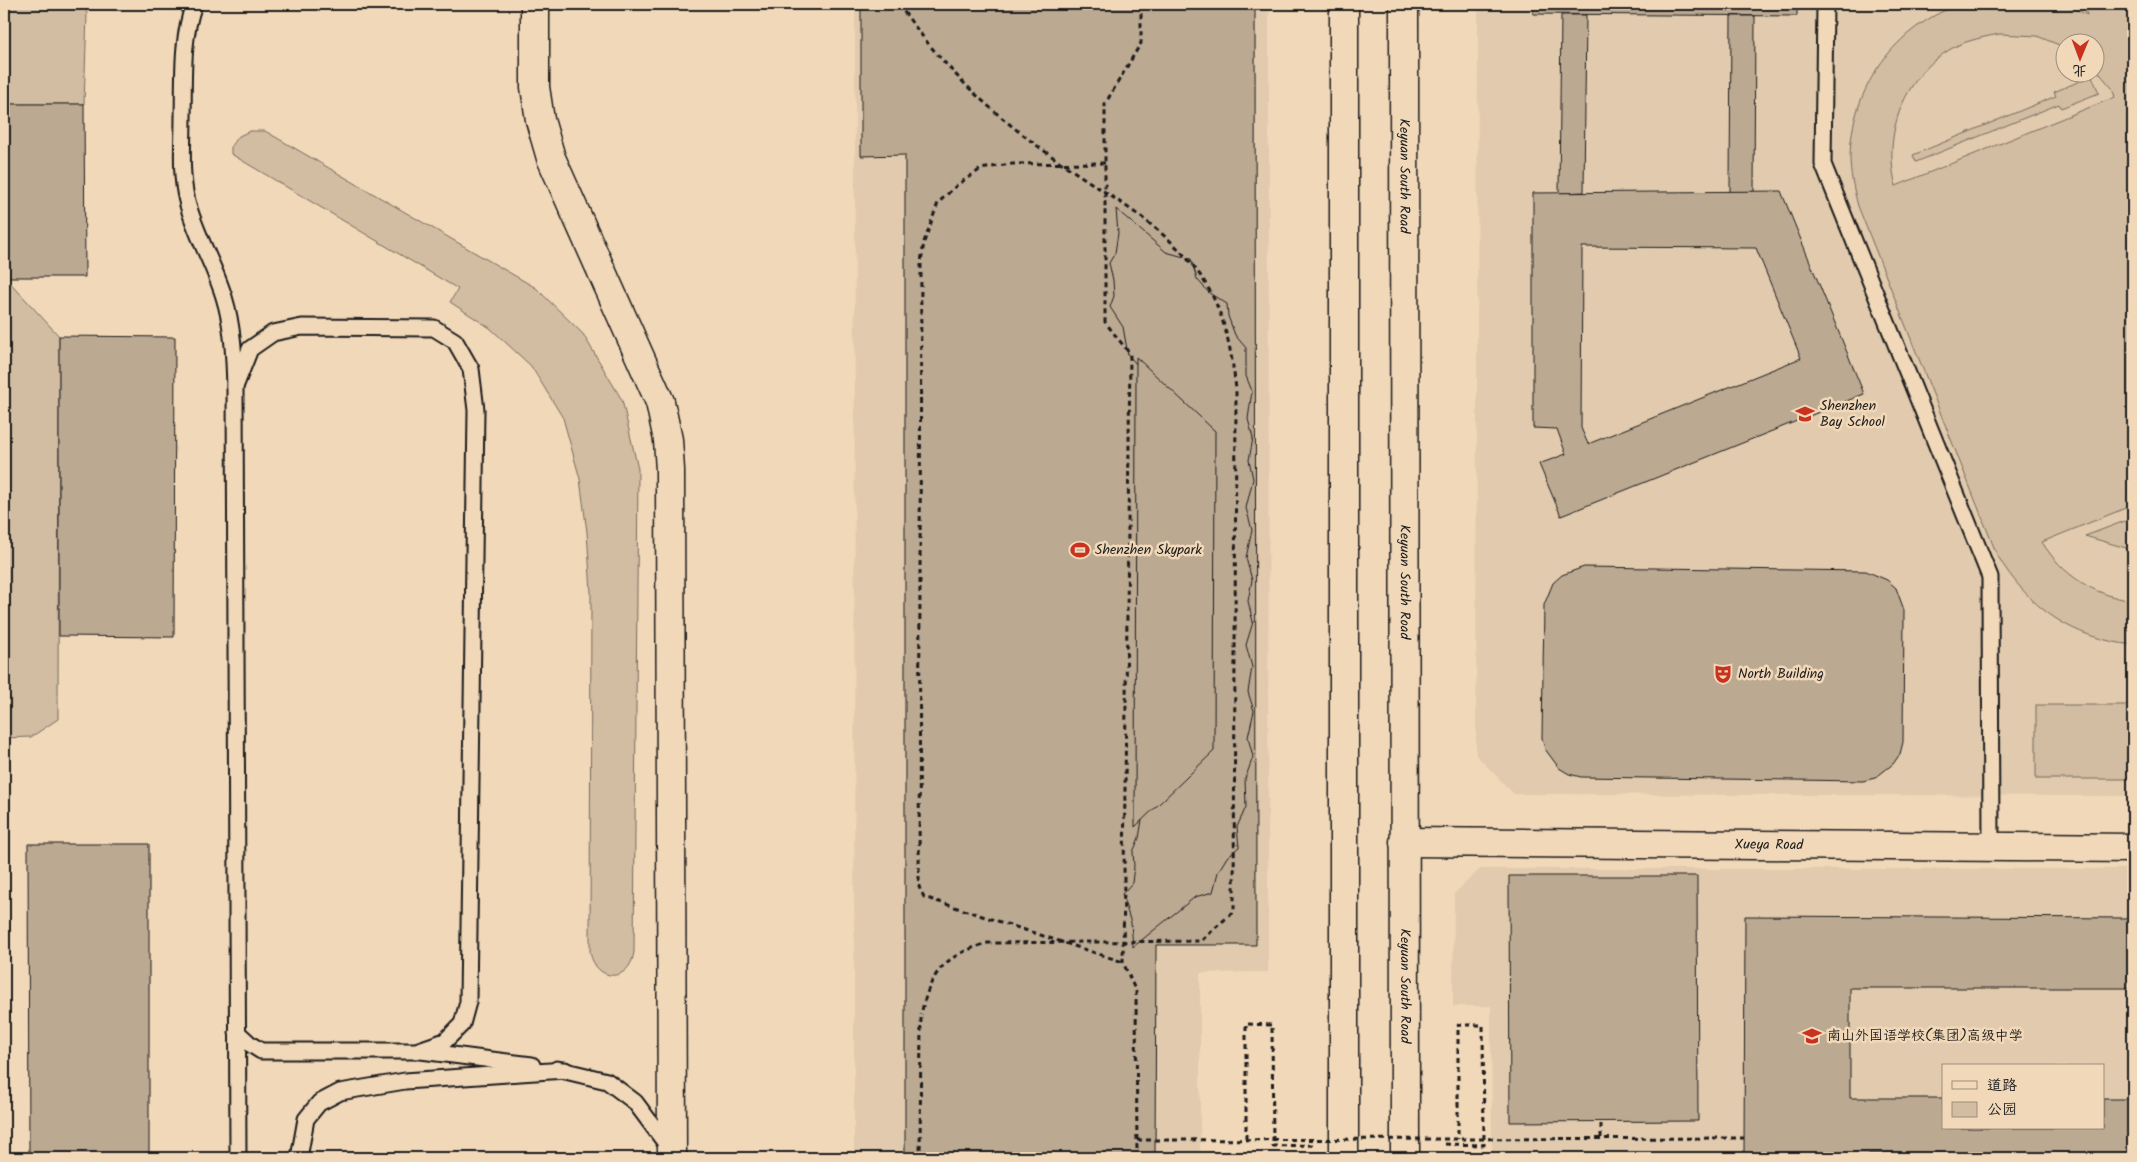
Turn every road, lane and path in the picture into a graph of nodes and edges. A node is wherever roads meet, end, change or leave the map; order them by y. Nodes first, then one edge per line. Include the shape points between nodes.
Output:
1 (194, 4) edge
2 (535, 4) edge
3 (899, 4) edge
4 (1141, 4) edge
5 (1344, 4) edge
6 (1404, 4) edge
7 (1825, 4) edge
8 (1105, 163) junction
9 (235, 387) junction
10 (1404, 842) junction
11 (1990, 847) junction
12 (2133, 848) edge
13 (1123, 962) junction
14 (237, 1032) junction
15 (416, 1051) junction
16 (565, 1070) junction
17 (1601, 1122) dead end
18 (1601, 1138) junction
19 (1744, 1138) dead end
20 (1246, 1139) junction
21 (1458, 1139) junction
22 (1137, 1140) junction
23 (1445, 1144) dead end
24 (1312, 1145) dead end
25 (672, 1155) edge
26 (238, 1158) edge
27 (299, 1158) edge
28 (920, 1158) edge
29 (1137, 1158) edge
30 (1344, 1158) edge
31 (1405, 1158) edge

1 - 9 lane via 187,22 184,48 182,160 186,199 195,230 224,296 233,334
2 - 25 main road via 535,87 551,158 660,402 668,440
3 - 28 path, bridge via 939,58 1018,133 1152,224 1176,246 1196,270 1225,324 1236,389 1234,911 1201,941 988,943 966,949 952,958 930,984 921,1016
4 - 8 path via 1141,43 1105,104
5 - 30 main road
6 - 10 main road, Keyuan South Road
7 - 11 lane via 1823,164 1990,577
8 - 13 path via 1105,322 1130,354
8 - 13 path via 1010,164 981,169 938,203 924,242 921,262 918,887 924,897
9 - 14 lane
9 - 15 lane via 250,350 273,333 302,327 434,328 455,341 471,369 476,410 468,1002 462,1024 445,1041
10 - 11 main road, Xueya Road
10 - 31 main road, Keyuan South Road
11 - 12 main road, Xueya Road
13 - 22 path via 1136,992
14 - 15 lane via 261,1051
14 - 26 lane
15 - 16 lane
16 - 25 lane via 607,1081 635,1102
16 - 27 lane via 405,1081 340,1092 319,1103 306,1119
17 - 18 path
18 - 19 path, bridge
18 - 21 path, bridge
20 - 21 path, bridge
20 - 22 path, bridge
20 - 24 path via 1246,1024 1272,1025 1273,1146
21 - 23 path via 1458,1025 1483,1025 1484,1145
22 - 29 path

